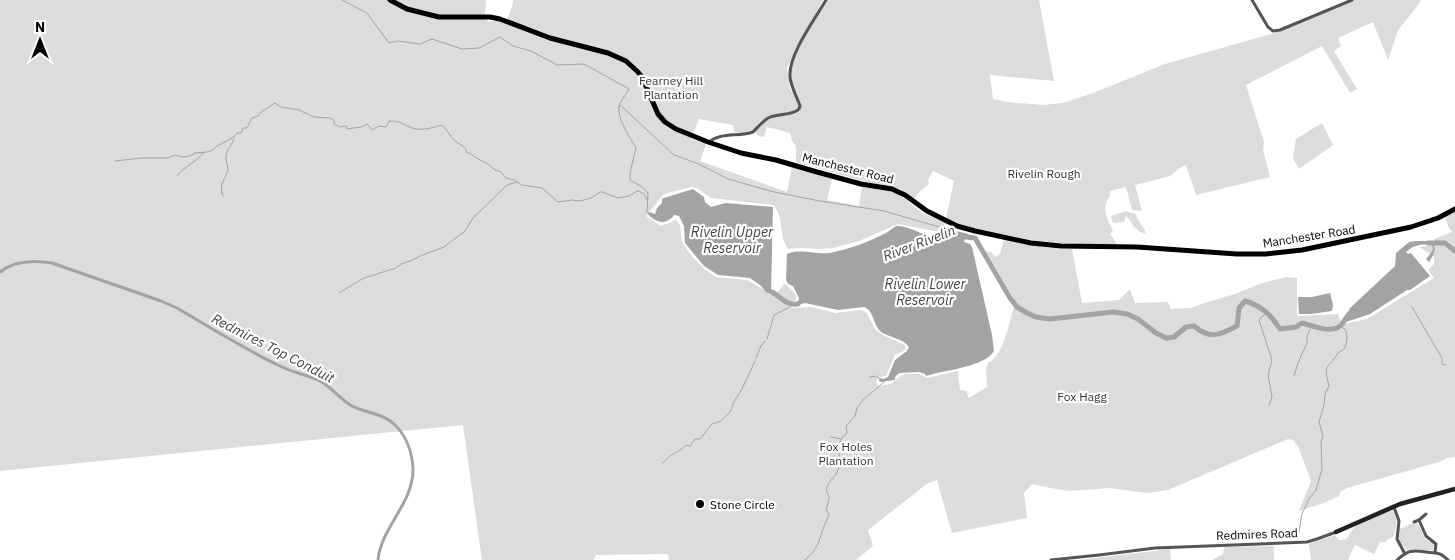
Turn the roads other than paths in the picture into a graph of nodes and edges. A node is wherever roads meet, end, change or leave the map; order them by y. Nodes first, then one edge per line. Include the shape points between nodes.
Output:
1 (390, 0) edge
2 (826, 0) edge
3 (1252, 0) edge
4 (1352, 0) edge
5 (708, 142) junction
6 (1455, 209) edge
7 (1455, 489) edge
8 (1394, 506) junction
9 (1426, 514) dead end
10 (1419, 520) junction
11 (1414, 522) dead end
12 (1336, 532) joint
13 (1435, 552) junction
14 (1405, 554) junction
15 (1051, 560) edge
16 (1396, 560) edge
17 (1448, 560) edge

1 - 5 main road, Manchester Road via 407,9 439,17 500,19 626,61 638,72 655,109 665,122
2 - 5 street via 792,64 790,76 799,110 766,119 752,132
3 - 4 street via 1273,31
5 - 6 main road, Manchester Road via 860,184 892,189 957,226 1047,245 1274,253 1411,227
7 - 8 street, Redmires Road
8 - 12 street, Redmires Road
8 - 14 street via 1399,521 1397,539
9 - 10 street
10 - 11 street
10 - 13 street via 1426,536 1436,544
12 - 15 street, Redmires Road via 1307,542 1155,548
13 - 14 street via 1416,550
13 - 17 street
14 - 16 street

